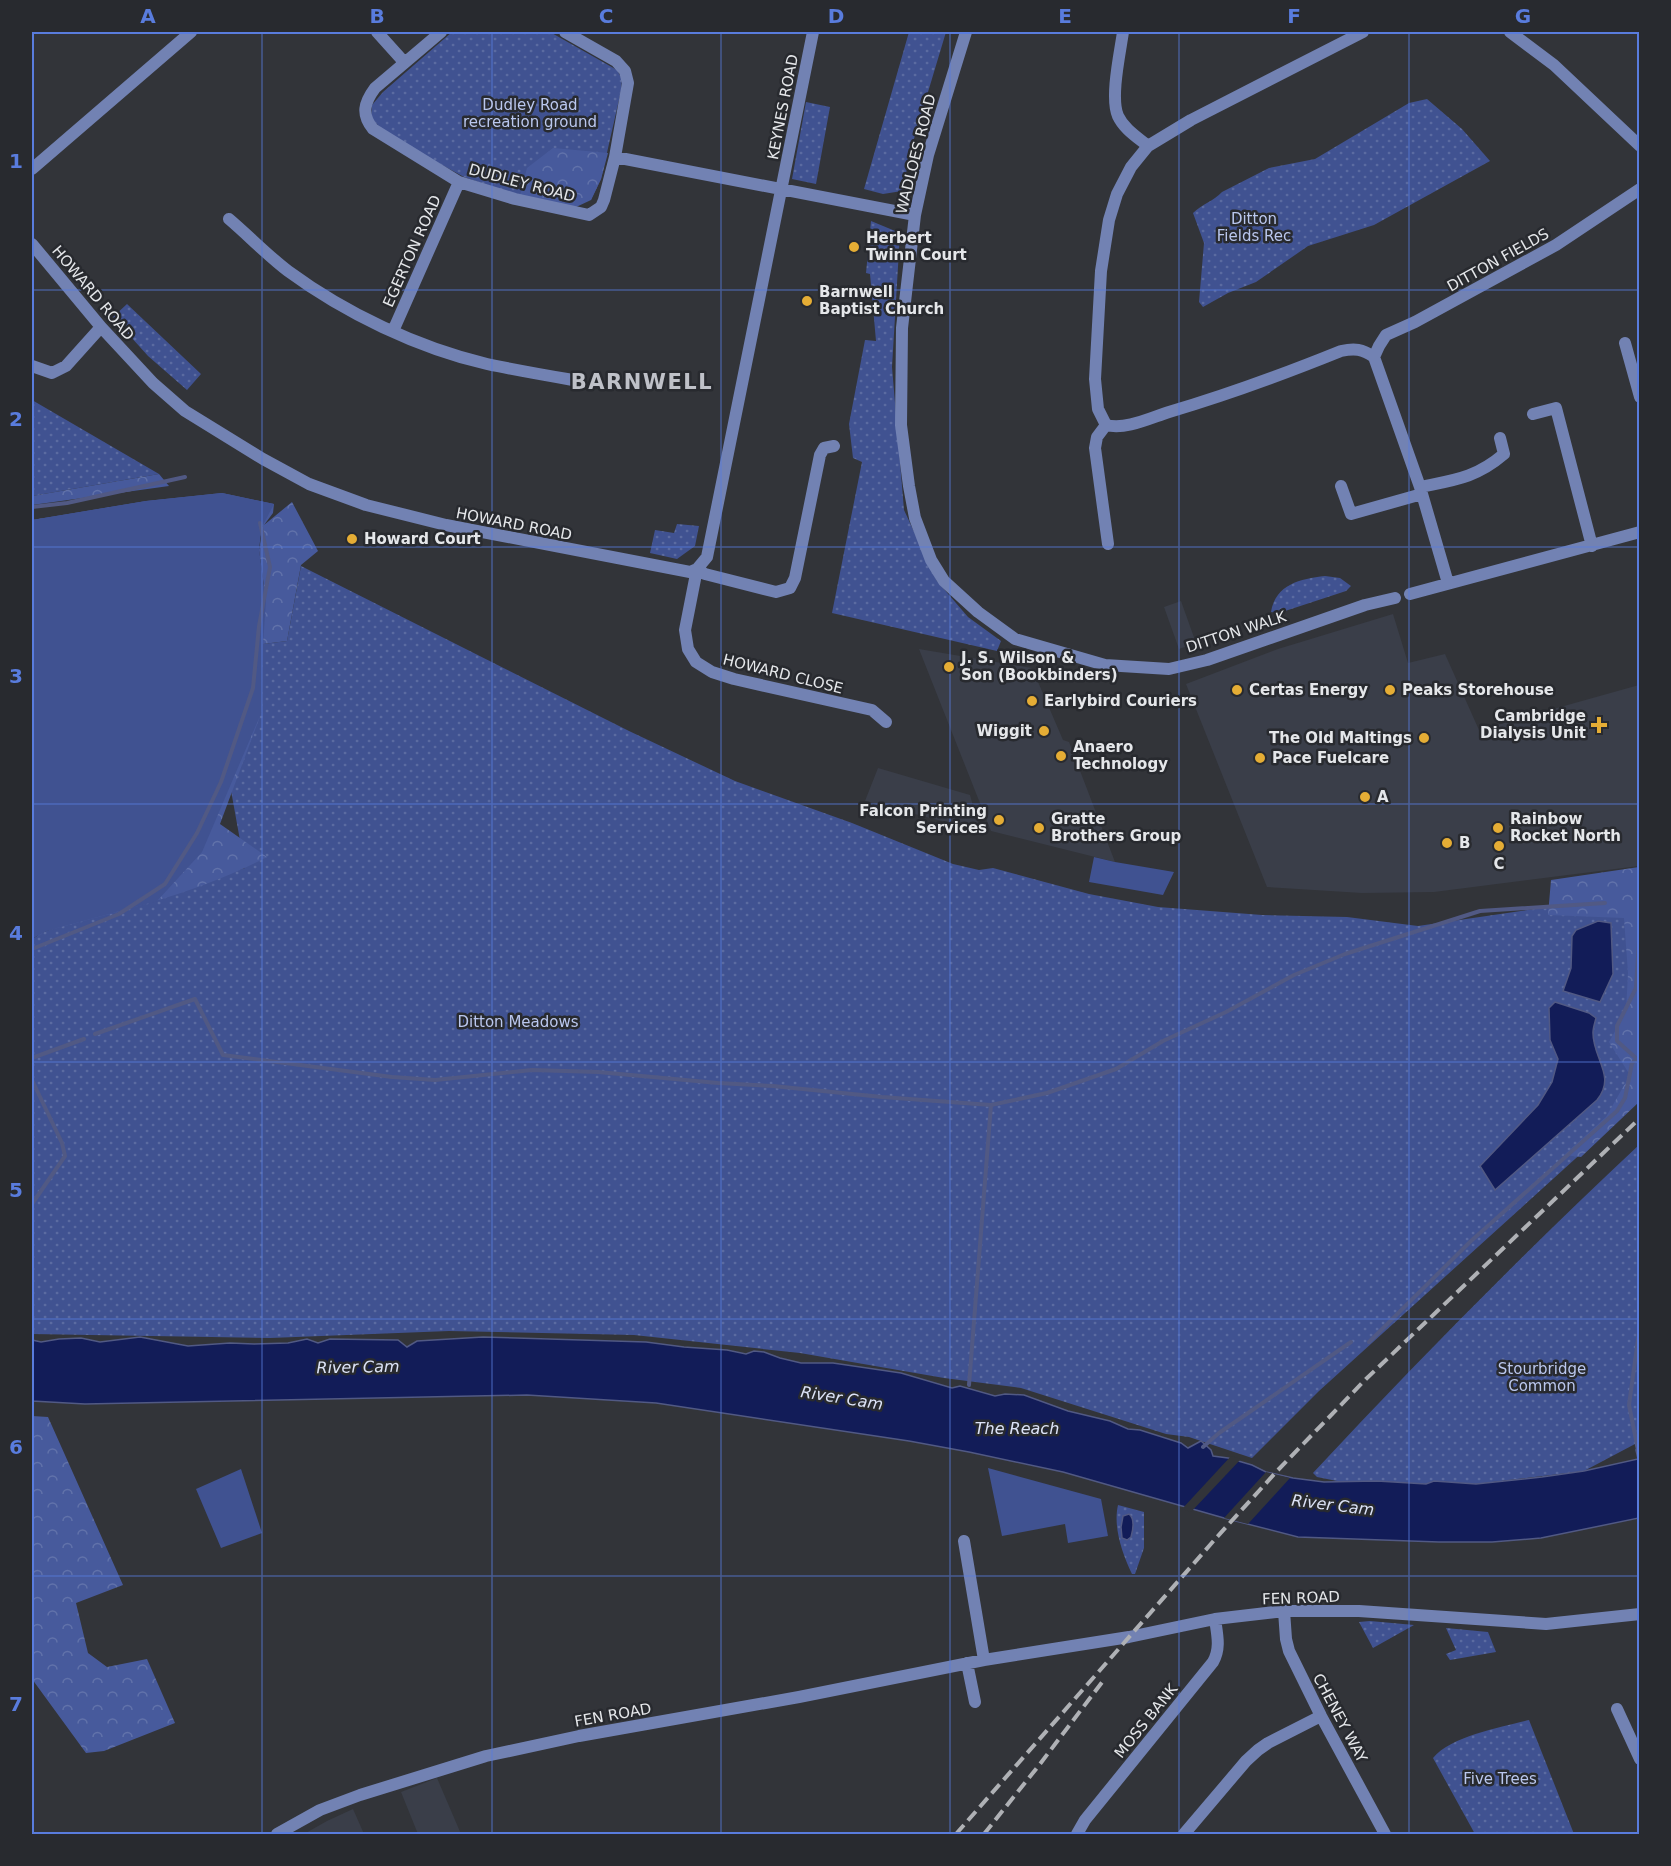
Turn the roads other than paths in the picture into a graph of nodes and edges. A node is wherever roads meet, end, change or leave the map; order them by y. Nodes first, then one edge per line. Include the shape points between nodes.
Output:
1 (191, 32) edge
2 (377, 32) edge
3 (441, 32) edge
4 (565, 32) edge
5 (813, 32) edge
6 (966, 32) edge
7 (1123, 32) edge
8 (1363, 32) edge
9 (1510, 32) edge
10 (404, 62) junction
11 (1148, 146) junction
12 (1640, 146) edge
13 (615, 157) junction
14 (32, 169) edge
15 (459, 182) junction
16 (782, 189) junction
17 (1640, 189) edge
18 (915, 215) junction
19 (228, 219) dead end
20 (32, 244) edge
21 (101, 327) junction
22 (393, 332) junction
23 (1625, 343) dead end
24 (1374, 357) junction
25 (32, 366) edge
26 (573, 381) dead end
27 (1640, 397) edge
28 (1533, 414) dead end
29 (1106, 424) junction
30 (1500, 438) dead end
31 (834, 446) dead end
32 (1341, 486) dead end
33 (1421, 491) junction
34 (1640, 532) edge
35 (1108, 544) dead end
36 (1592, 546) junction
37 (697, 569) junction
38 (1448, 584) junction
39 (1410, 594) dead end
40 (1395, 598) dead end
41 (1015, 639) joint
42 (886, 722) dead end
43 (964, 1541) dead end
44 (1284, 1611) junction
45 (1640, 1614) edge
46 (1215, 1619) junction
47 (984, 1660) junction
48 (967, 1663) junction
49 (975, 1702) dead end
50 (1617, 1708) dead end
51 (1321, 1716) junction
52 (1640, 1759) edge
53 (277, 1834) edge
54 (1077, 1834) edge
55 (1184, 1834) edge
56 (1385, 1834) edge

1 - 14 street
2 - 10 street
3 - 10 street, DUDLEY ROAD
4 - 13 street, DUDLEY ROAD via 616,61 625,71 628,83
5 - 16 street, KEYNES ROAD
6 - 18 street, WADLOES ROAD via 928,155
7 - 11 street via 1114,103 1125,127
8 - 11 street
9 - 12 street via 1554,65
10 - 15 street, DUDLEY ROAD via 367,99 366,120 373,129
11 - 29 street via 1122,185 1109,220 1101,271 1095,379 1098,410
13 - 15 street, DUDLEY ROAD via 601,207 589,215
13 - 16 street
15 - 22 street, EGERTON ROAD
16 - 18 street
16 - 37 street via 707,557
17 - 24 street, DITTON FIELDS via 1556,246 1386,335
18 - 41 street, WADLOES ROAD via 902,328 901,383 901,425 915,519 944,581
19 - 22 street via 287,270
20 - 21 street, HOWARD ROAD
21 - 25 street via 66,366 52,372
21 - 37 street, HOWARD ROAD via 185,411 263,459 334,495 456,527 680,572
22 - 26 street via 485,364
23 - 27 street
24 - 29 street via 1354,348 1341,351 1228,394 1133,423 1115,427
24 - 33 street
28 - 36 street via 1556,408
29 - 35 street via 1095,448
30 - 33 street via 1504,454 1492,465 1471,476
31 - 37 street via 824,448 820,455 790,588 776,592
32 - 33 street via 1350,514
33 - 38 street
34 - 36 street
36 - 38 street
37 - 42 street, HOWARD CLOSE via 685,630 688,649 696,662 734,679 872,710
38 - 39 street
40 - 41 street, DITTON WALK via 1169,669 1106,665
43 - 47 street
44 - 45 street, FEN ROAD via 1390,1612 1546,1623
44 - 46 street, FEN ROAD
44 - 51 street, CHENEY WAY via 1289,1651
46 - 47 street, FEN ROAD
46 - 54 street, MOSS BANK via 1219,1647 1213,1662
47 - 48 street, FEN ROAD
48 - 49 street
48 - 53 street, FEN ROAD via 486,1756 360,1795 320,1810
50 - 52 street
51 - 55 street via 1258,1750
51 - 56 street, CHENEY WAY

